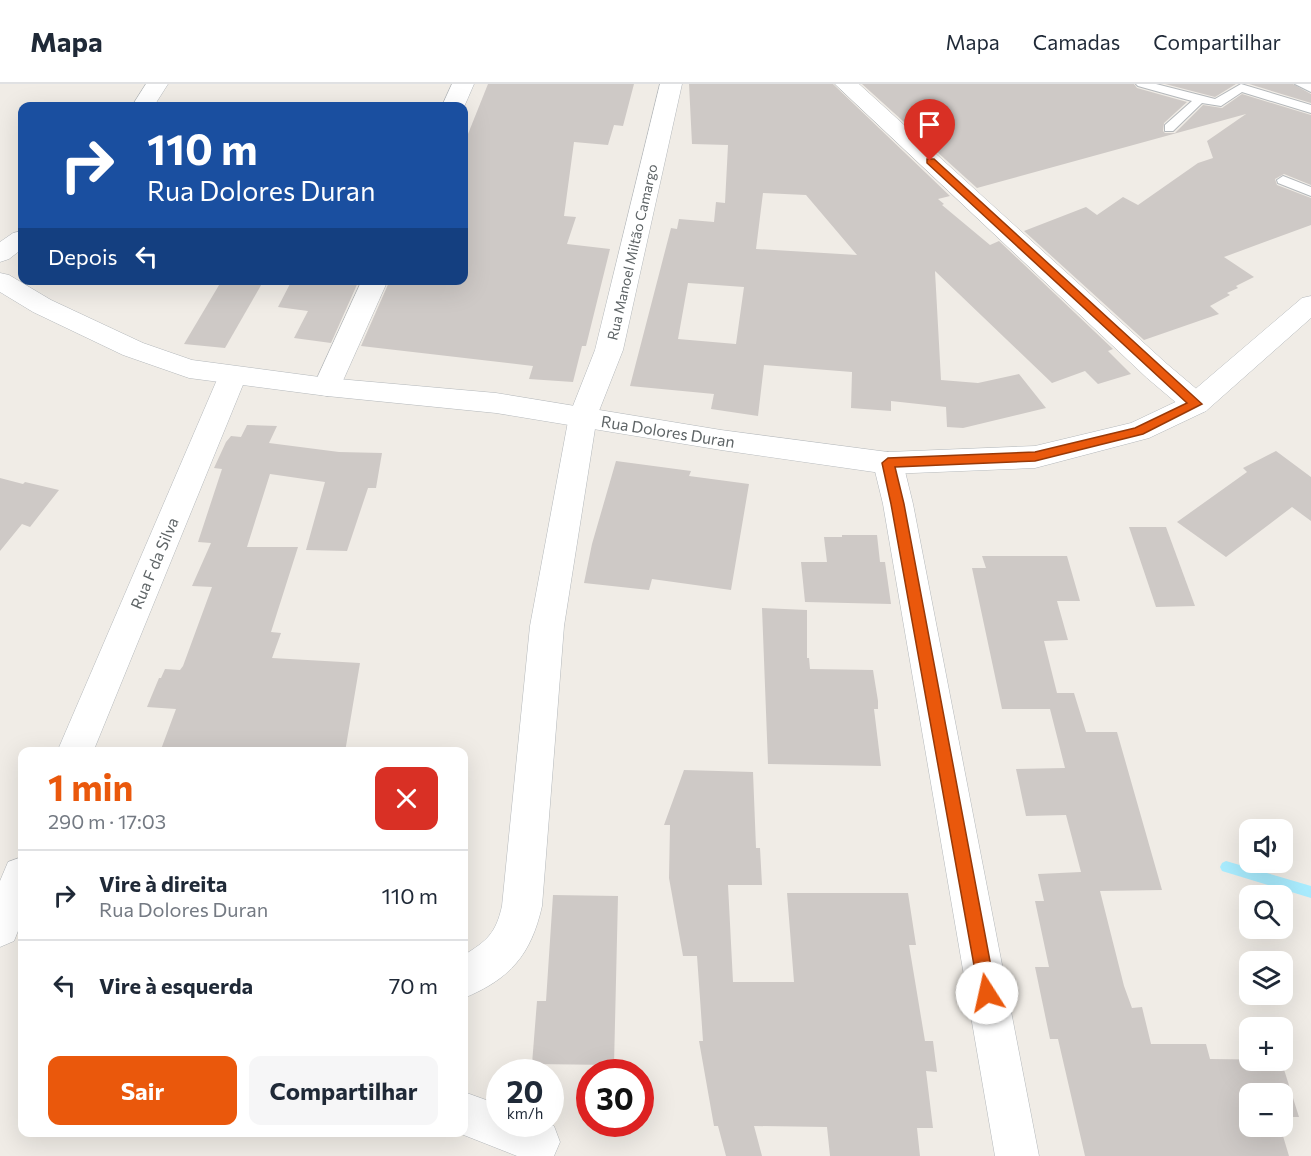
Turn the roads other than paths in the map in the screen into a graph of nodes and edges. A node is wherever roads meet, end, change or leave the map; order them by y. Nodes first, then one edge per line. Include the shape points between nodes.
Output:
1 (157, 84) edge
2 (464, 84) edge
3 (671, 84) edge
4 (846, 84) edge
5 (1142, 84) edge
6 (1301, 84) edge
7 (1237, 86) edge
8 (1311, 88) edge
9 (1199, 100) junction
10 (145, 102) edge
11 (455, 102) edge
12 (1310, 106) edge
13 (1169, 128) dead end
14 (1283, 180) dead end
15 (1311, 192) edge
16 (18, 241) edge
17 (0, 254) edge
18 (0, 281) edge
19 (373, 285) edge
20 (1311, 304) edge
21 (233, 375) junction
22 (327, 387) junction
23 (1196, 404) junction
24 (583, 417) junction
25 (888, 463) junction
26 (77, 747) edge
27 (18, 885) edge
28 (0, 928) edge
29 (468, 975) edge
30 (468, 1116) edge
31 (538, 1142) dead end
32 (1017, 1156) edge

1 - 10 street
2 - 11 street
3 - 24 street, Rua Manoel Miltão Camargo via 609,350
4 - 23 street
5 - 9 lane
6 - 8 lane
7 - 9 lane via 1218,103
7 - 12 lane
9 - 13 lane
14 - 15 lane
16 - 17 street
18 - 21 street, Rua Dolores Duran via 42,306 133,349 189,369
19 - 22 street
20 - 23 street, Rua Dolores Duran
21 - 22 street, Rua Dolores Duran
21 - 26 street, Rua F da Silva
22 - 24 street, Rua Dolores Duran via 496,403
23 - 25 street, Rua Dolores Duran via 1139,431 1035,457
24 - 25 street, Rua Dolores Duran
24 - 29 street, Rua Manoel Miltão Camargo via 547,626 517,932 504,951
25 - 32 street
27 - 28 street
30 - 31 street

